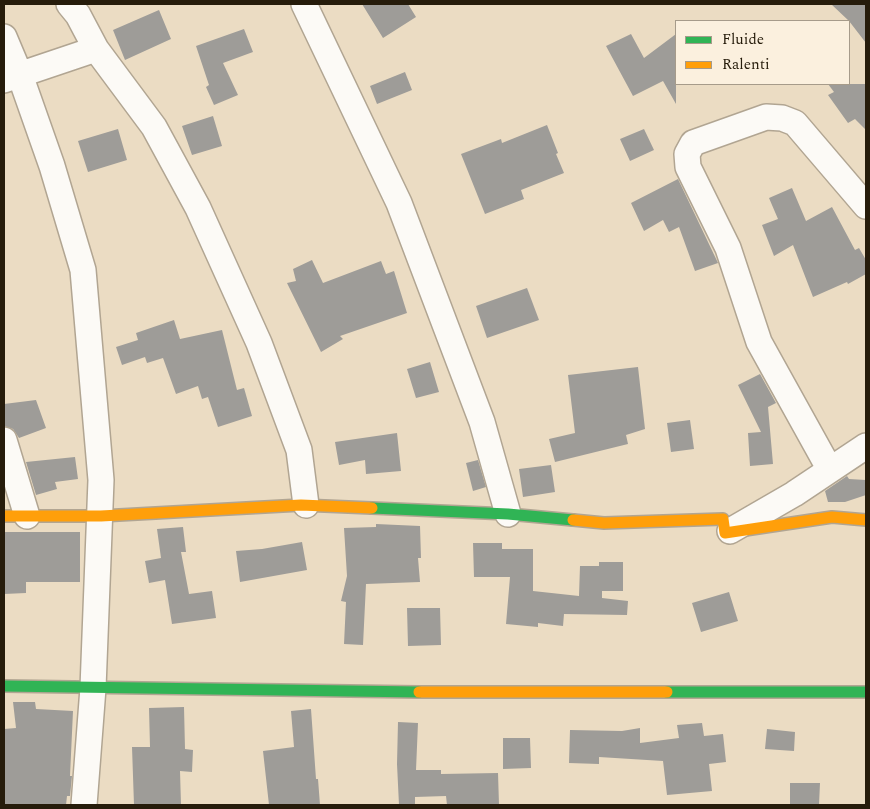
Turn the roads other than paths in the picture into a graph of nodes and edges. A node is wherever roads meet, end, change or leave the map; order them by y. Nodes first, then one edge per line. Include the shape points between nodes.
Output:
1 (69, 4) edge
2 (304, 4) edge
3 (4, 37) edge
4 (96, 49) junction
5 (12, 78) edge
6 (866, 206) edge
7 (4, 440) edge
8 (866, 446) edge
9 (830, 470) junction
10 (306, 505) junction
11 (508, 514) junction
12 (15, 516) edge
13 (101, 516) junction
14 (866, 520) edge
15 (726, 534) junction
16 (4, 686) edge
17 (93, 688) junction
18 (866, 692) edge
19 (84, 805) edge

1 - 4 street
2 - 11 street via 399,203 482,422
3 - 5 street
4 - 5 street
4 - 10 street via 154,127 198,208 259,343 299,450
5 - 13 street via 52,166 83,270 101,480
6 - 9 street via 795,123 782,118 766,117 693,143 687,154 688,167 728,248 759,342
7 - 12 street
8 - 9 street
9 - 15 street
10 - 11 street
10 - 13 street
11 - 15 street via 604,523 722,519
12 - 13 street
13 - 17 street
14 - 15 street via 832,517
16 - 17 street
17 - 18 street via 365,692
17 - 19 street

